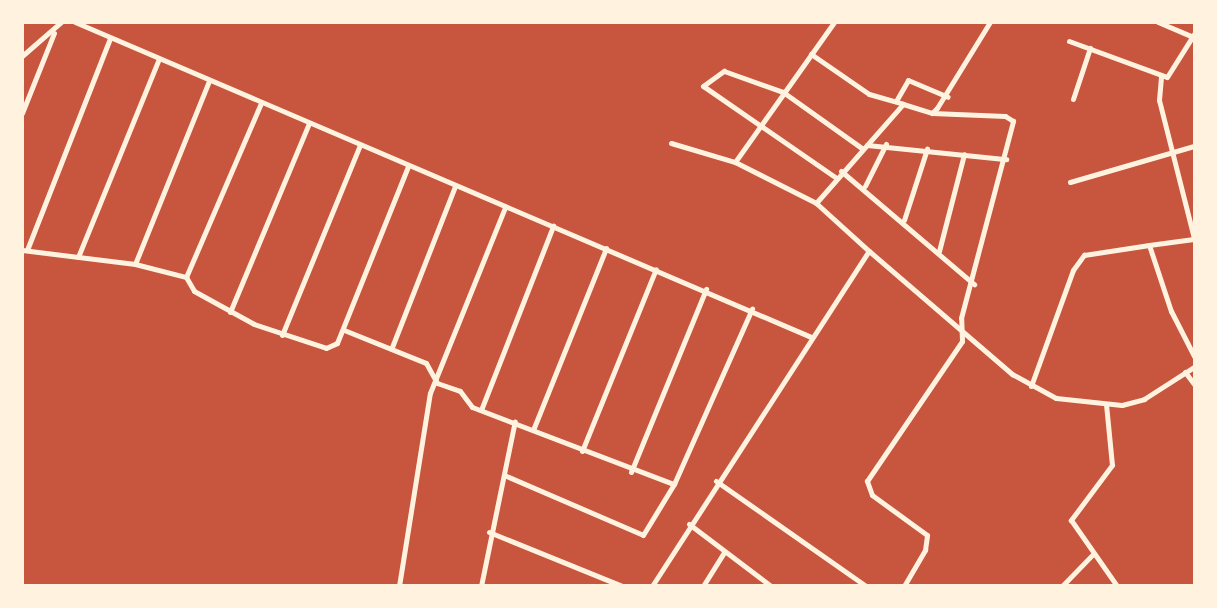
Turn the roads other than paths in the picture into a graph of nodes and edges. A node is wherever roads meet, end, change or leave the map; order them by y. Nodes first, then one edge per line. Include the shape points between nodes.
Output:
1 (61, 22) edge
2 (75, 22) edge
3 (834, 22) edge
4 (990, 22) edge
5 (1158, 22) edge
6 (54, 33) junction
7 (1194, 36) edge
8 (110, 38) junction
9 (1069, 40) dead end
10 (1090, 48) junction
11 (811, 54) junction
12 (22, 56) edge
13 (159, 59) junction
14 (1161, 77) junction
15 (209, 81) junction
16 (22, 91) edge
17 (783, 92) junction
18 (30, 94) junction
19 (948, 97) junction
20 (1073, 99) dead end
21 (896, 101) junction
22 (261, 103) junction
23 (903, 104) junction
24 (22, 113) edge
25 (932, 113) junction
26 (309, 123) junction
27 (759, 125) junction
28 (671, 143) dead end
29 (886, 144) junction
30 (360, 145) junction
31 (1194, 146) edge
32 (865, 147) junction
33 (927, 149) junction
34 (1172, 152) junction
35 (964, 154) junction
36 (1006, 159) junction
37 (735, 162) junction
38 (408, 166) junction
39 (841, 171) junction
40 (835, 177) junction
41 (1070, 182) dead end
42 (455, 186) junction
43 (865, 186) junction
44 (816, 203) junction
45 (505, 207) junction
46 (904, 220) junction
47 (553, 226) junction
48 (1194, 238) edge
49 (1149, 245) junction
50 (606, 248) junction
51 (25, 250) edge
52 (869, 251) junction
53 (939, 251) junction
54 (78, 256) junction
55 (135, 264) junction
56 (657, 268) junction
57 (186, 277) junction
58 (974, 284) junction
59 (706, 289) junction
60 (752, 309) junction
61 (230, 312) junction
62 (344, 330) junction
63 (282, 335) junction
64 (963, 335) junction
65 (811, 337) junction
66 (392, 347) junction
67 (1194, 356) edge
68 (1194, 366) edge
69 (1185, 372) junction
70 (435, 379) junction
71 (1194, 384) edge
72 (1031, 386) junction
73 (1106, 404) junction
74 (481, 410) junction
75 (515, 421) junction
76 (533, 430) junction
77 (582, 451) junction
78 (631, 472) junction
79 (504, 475) junction
80 (716, 481) junction
81 (674, 484) junction
82 (689, 524) junction
83 (489, 531) junction
84 (724, 553) junction
85 (1092, 555) junction
86 (609, 583) edge
87 (399, 585) edge
88 (481, 585) edge
89 (622, 585) edge
90 (652, 585) edge
91 (703, 585) edge
92 (771, 585) edge
93 (866, 585) edge
94 (904, 585) edge
95 (1062, 585) edge
96 (1118, 585) edge

1 - 6 street
2 - 8 street
3 - 11 street
4 - 19 street
5 - 7 street
6 - 12 street
6 - 18 street
7 - 14 street via 1173,72
8 - 13 street
8 - 51 street
9 - 10 street
10 - 14 street
10 - 20 street
11 - 17 street
11 - 21 street via 869,94
13 - 15 street
13 - 54 street
14 - 34 street via 1159,100
15 - 22 street
15 - 55 street
16 - 18 street
17 - 27 street
17 - 27 street via 724,71 703,86
17 - 32 street
18 - 24 street
19 - 21 street via 908,80
19 - 25 street
21 - 23 street
22 - 26 street
22 - 57 street
23 - 25 street
23 - 32 street
25 - 36 street via 1011,117
26 - 30 street
26 - 61 street
27 - 37 street
27 - 40 street
28 - 37 street
29 - 32 street
29 - 33 street
29 - 43 street
30 - 38 street
30 - 63 street
31 - 34 street
32 - 39 street
33 - 35 street
33 - 46 street
34 - 41 street
34 - 48 street
35 - 36 street
35 - 53 street
36 - 58 street
37 - 44 street
38 - 42 street
38 - 62 street
39 - 40 street
39 - 43 street
40 - 44 street
42 - 45 street
42 - 66 street
43 - 46 street
44 - 52 street
45 - 47 street
45 - 70 street
46 - 53 street
47 - 50 street
47 - 74 street
48 - 49 street
49 - 67 street via 1171,311
49 - 72 street via 1084,255 1077,261
50 - 56 street
50 - 76 street
51 - 54 street
52 - 64 street
52 - 65 street
53 - 58 street
54 - 55 street
55 - 57 street
56 - 59 street
56 - 77 street
57 - 61 street via 194,291
58 - 64 street via 961,318
59 - 60 street
59 - 78 street
60 - 65 street
60 - 81 street
61 - 63 street
62 - 63 street via 337,343 326,348
62 - 66 street
64 - 72 street
64 - 94 street via 867,481 872,495 927,535 925,550
65 - 80 street
66 - 70 street via 426,363
68 - 69 street
69 - 71 street
69 - 73 street via 1144,399
70 - 74 street via 460,391
70 - 87 street
72 - 73 street via 1056,398
73 - 85 street via 1112,465 1071,520
74 - 75 street
75 - 76 street
75 - 79 street
76 - 77 street
77 - 78 street
78 - 81 street
79 - 81 street via 643,535
79 - 83 street
80 - 82 street
80 - 93 street
82 - 84 street
82 - 90 street
83 - 86 street
83 - 88 street
84 - 91 street
84 - 92 street
85 - 95 street
85 - 96 street
86 - 89 street

